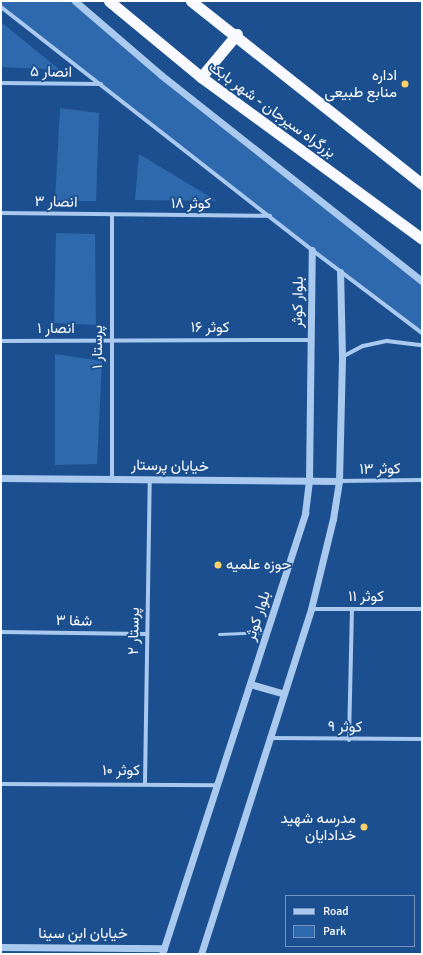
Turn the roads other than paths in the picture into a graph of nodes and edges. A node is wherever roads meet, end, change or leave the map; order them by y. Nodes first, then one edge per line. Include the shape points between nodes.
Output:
1 (75, 1) edge
2 (109, 1) edge
3 (191, 1) edge
4 (1, 7) edge
5 (237, 34) junction
6 (201, 77) junction
7 (1, 83) edge
8 (101, 84) junction
9 (422, 184) edge
10 (1, 213) edge
11 (112, 215) junction
12 (270, 216) junction
13 (422, 238) edge
14 (312, 250) junction
15 (340, 272) junction
16 (422, 281) edge
17 (422, 333) edge
18 (1, 340) edge
19 (311, 340) junction
20 (110, 341) junction
21 (422, 345) edge
22 (342, 357) junction
23 (1, 478) edge
24 (112, 479) junction
25 (150, 479) junction
26 (309, 480) junction
27 (422, 480) edge
28 (339, 481) junction
29 (311, 609) junction
30 (352, 609) junction
31 (422, 609) edge
32 (1, 632) edge
33 (266, 632) junction
34 (146, 634) junction
35 (219, 634) dead end
36 (250, 684) junction
37 (284, 694) junction
38 (268, 738) junction
39 (349, 740) junction
40 (422, 740) edge
41 (145, 783) junction
42 (1, 784) edge
43 (217, 785) junction
44 (1, 947) edge
45 (163, 951) edge
46 (201, 954) edge

1 - 16 street via 162,75
2 - 6 highway, بزرگراه سیرجان - شهر بابک
3 - 5 highway
4 - 8 street
5 - 6 highway
5 - 9 highway
6 - 13 highway, بزرگراه سیرجان - شهر بابک
7 - 8 street, انصار ۵
8 - 12 street
10 - 11 street, انصار ۳
11 - 12 street, کوثر ۱۸
11 - 20 street, پرستار ۱
12 - 14 street
14 - 15 street
14 - 19 street, بلوار کوثر
15 - 17 street
15 - 22 street
18 - 20 street, انصار ۱
19 - 20 street, کوثر ۱۶
19 - 26 street, بلوار کوثر
20 - 24 street, پرستار ۱
21 - 22 street via 387,341 363,346
22 - 28 street
23 - 24 street, خیابان پرستار
24 - 25 street, خیابان پرستار
25 - 26 street, خیابان پرستار
25 - 34 street, پرستار ۲
26 - 28 street, خیابان پرستار
26 - 33 street, بلوار کوثر via 305,513
27 - 28 street, کوثر ۱۳
28 - 29 street via 334,519
29 - 30 street, کوثر ۱۱
29 - 37 street
30 - 31 street, کوثر ۱۱
30 - 39 street
32 - 34 street, شفا ۳
33 - 35 lane
33 - 36 street, بلوار کوثر
34 - 41 street, پرستار ۲
36 - 37 street
36 - 43 street, بلوار کوثر
37 - 38 street
38 - 39 street, کوثر ۹
38 - 46 street
39 - 40 street, کوثر ۹
41 - 42 street, کوثر ۱۰
41 - 43 street, کوثر ۱۰
43 - 45 street, بلوار کوثر
44 - 45 street, خیابان ابن سینا

